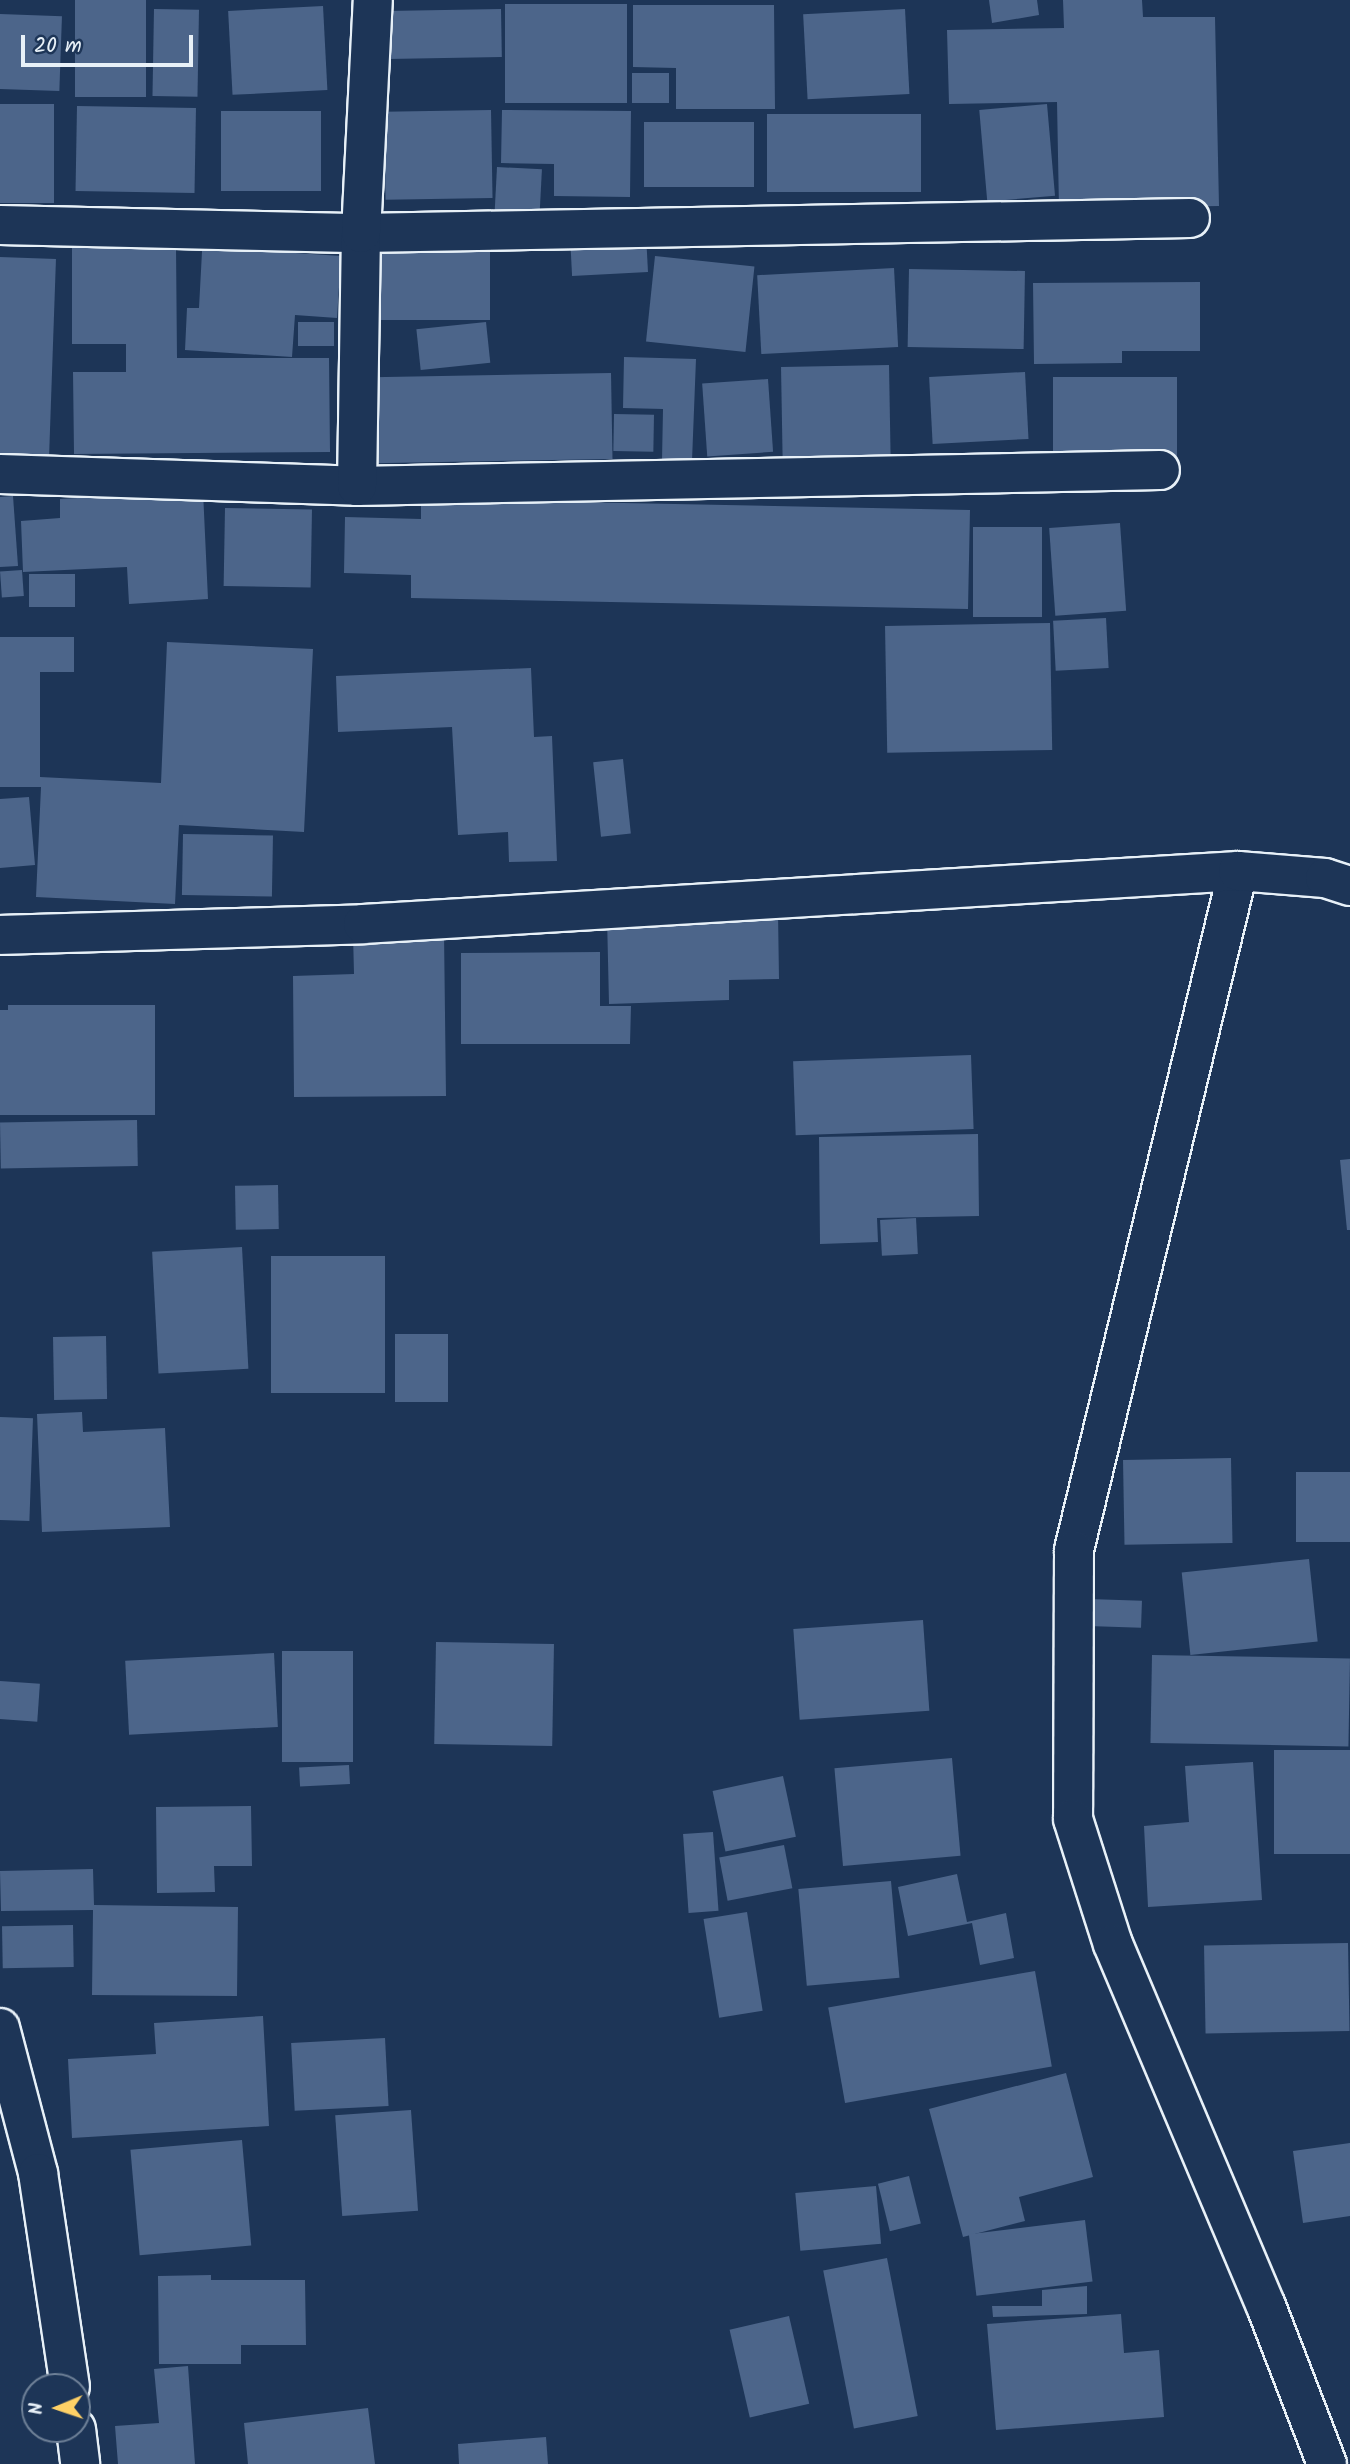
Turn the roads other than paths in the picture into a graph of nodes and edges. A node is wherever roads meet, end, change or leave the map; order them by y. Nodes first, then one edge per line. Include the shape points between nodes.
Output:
1 (373, 0) edge
2 (1190, 218) dead end
3 (0, 225) edge
4 (361, 233) junction
5 (1160, 470) dead end
6 (0, 474) edge
7 (357, 486) junction
8 (1238, 871) junction
9 (1350, 886) edge
10 (0, 936) edge
11 (0, 2028) edge
12 (67, 2373) edge
13 (78, 2443) edge
14 (80, 2464) edge
15 (1327, 2464) edge

1 - 4 street
2 - 4 street
3 - 4 street
4 - 7 street
5 - 7 street
6 - 7 street
8 - 9 street via 1325,878
8 - 10 street via 377,923
8 - 15 street via 1074,1550 1073,1819 1112,1944
11 - 12 street via 37,2173
13 - 14 street

